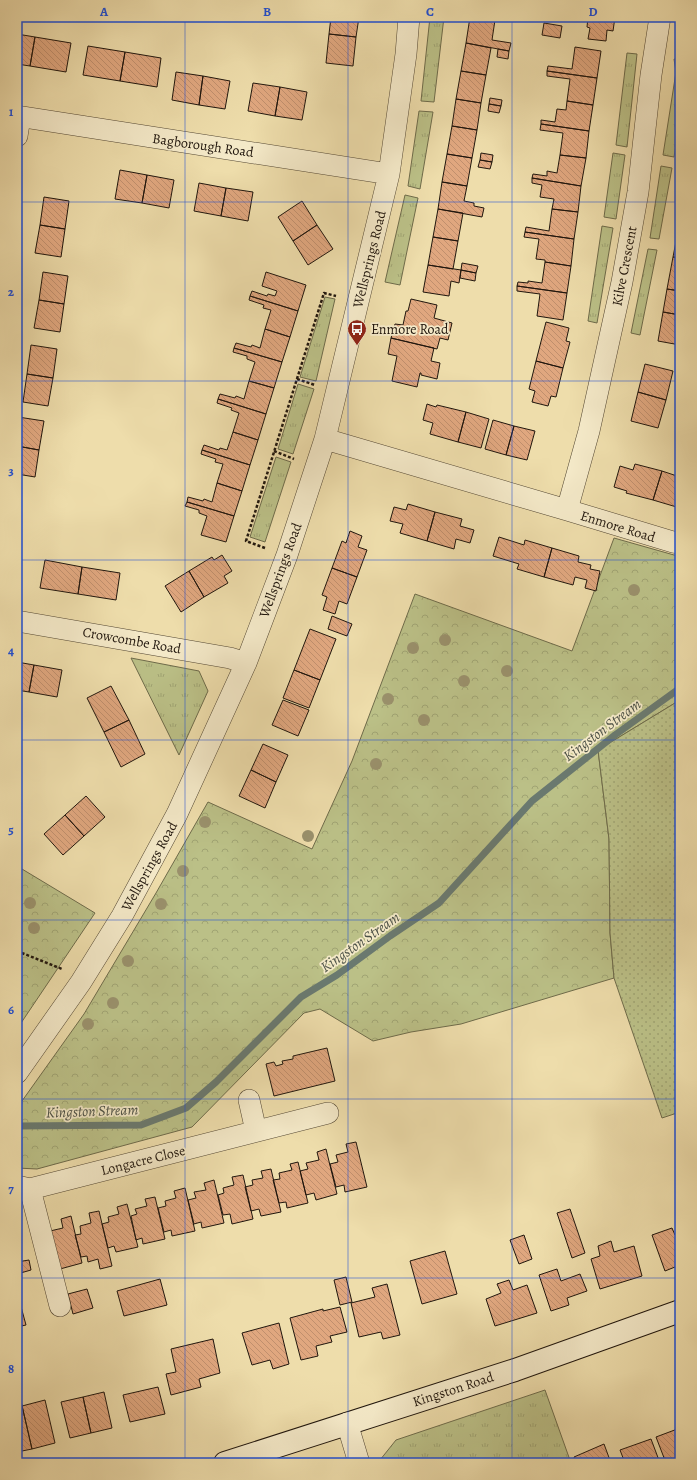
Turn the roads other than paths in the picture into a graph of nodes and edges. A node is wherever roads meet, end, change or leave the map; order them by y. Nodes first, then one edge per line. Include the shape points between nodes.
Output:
1 (409, 17) edge
2 (660, 17) edge
3 (18, 123) edge
4 (389, 174) junction
5 (325, 439) junction
6 (567, 510) junction
7 (680, 543) edge
8 (17, 621) edge
9 (246, 663) junction
10 (17, 1073) edge
11 (249, 1100) dead end
12 (328, 1113) dead end
13 (256, 1131) junction
14 (24, 1187) edge
15 (60, 1306) dead end
16 (680, 1311) edge
17 (347, 1423) junction
18 (225, 1463) edge
19 (359, 1463) edge

1 - 4 street, Wellsprings Road
2 - 6 street, Kilve Crescent via 638,192 622,282 590,431
3 - 4 street, Bagborough Road
4 - 5 street, Wellsprings Road
5 - 6 street, Enmore Road
5 - 9 street, Wellsprings Road via 287,555
6 - 7 street, Enmore Road
8 - 9 street, Crowcombe Road
9 - 10 street, Wellsprings Road via 177,814 122,916 81,982
11 - 13 street
12 - 13 street, Longacre Close
13 - 14 street, Longacre Close
14 - 15 street, Longacre Close
16 - 17 street, Kingston Road via 514,1370
17 - 18 street, Kingston Road
17 - 19 street

